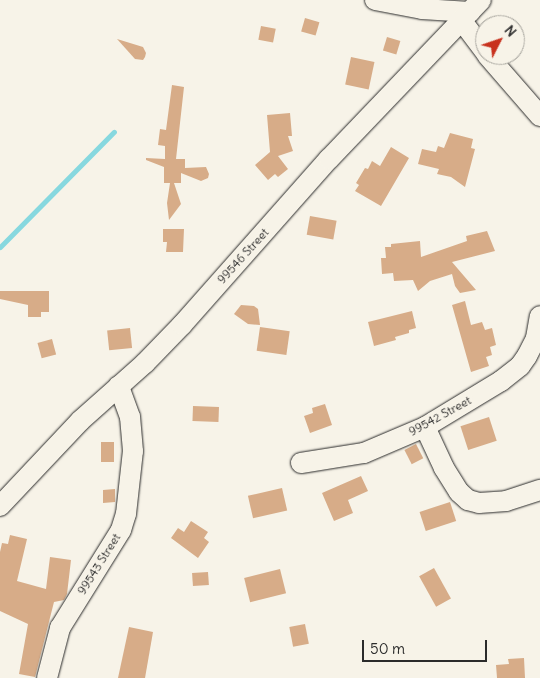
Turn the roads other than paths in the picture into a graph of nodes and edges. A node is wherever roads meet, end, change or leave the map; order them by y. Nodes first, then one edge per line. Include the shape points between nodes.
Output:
1 (375, 0) edge
2 (471, 11) edge
3 (496, 65) edge
4 (540, 116) edge
5 (540, 316) edge
6 (119, 386) junction
7 (425, 427) junction
8 (301, 463) dead end
9 (540, 490) edge
10 (0, 506) edge
11 (47, 678) edge

1 - 2 street via 422,8
2 - 6 street, 99546 Street via 329,159 182,325
3 - 4 street
5 - 7 street, 99542 Street via 536,338 520,366
6 - 10 street, 99546 Street via 80,421
6 - 11 street, 99543 Street via 130,418 133,451 126,514 121,530 60,628
7 - 8 street, 99542 Street via 364,453
7 - 9 street via 444,468 468,500 479,503 506,501

